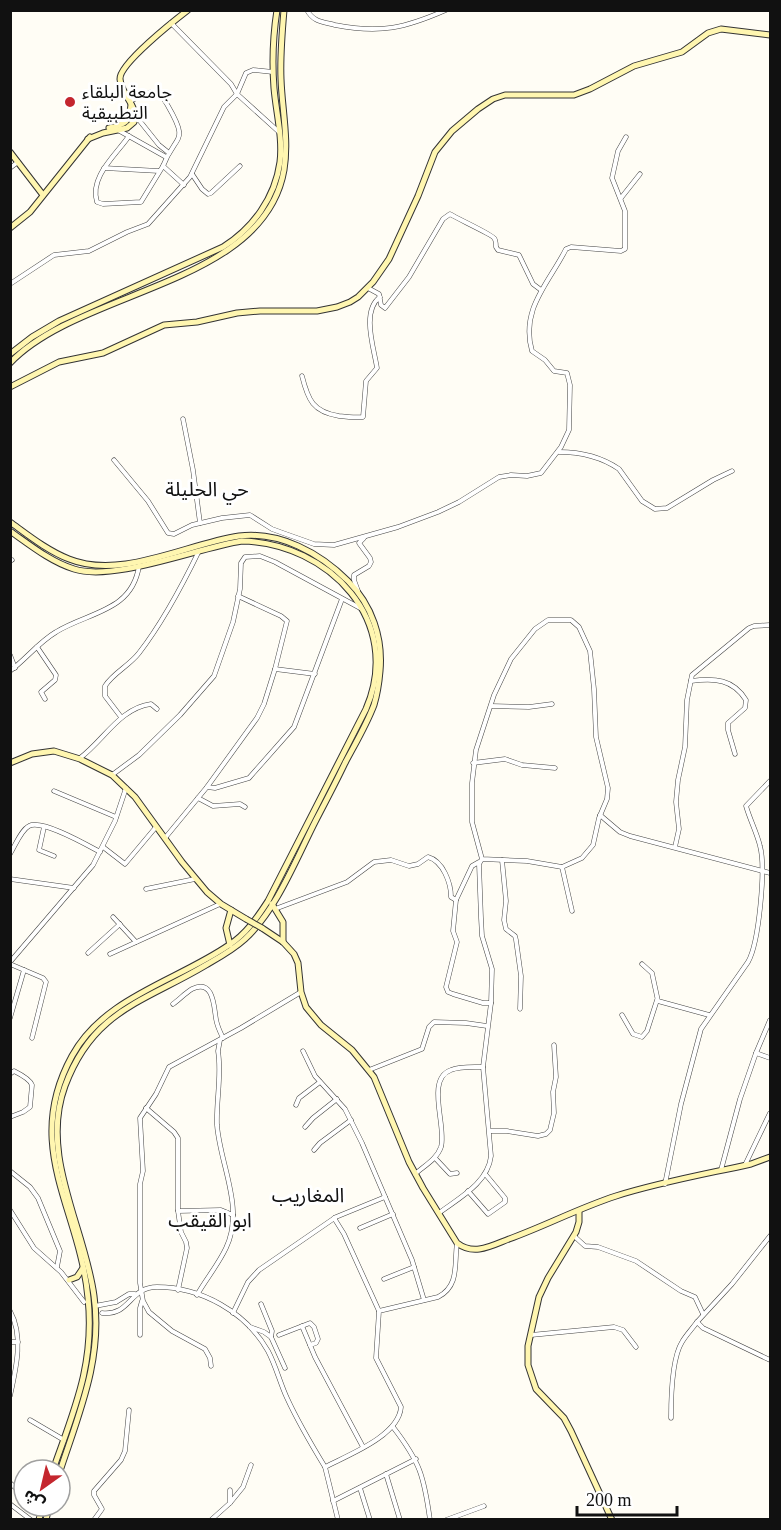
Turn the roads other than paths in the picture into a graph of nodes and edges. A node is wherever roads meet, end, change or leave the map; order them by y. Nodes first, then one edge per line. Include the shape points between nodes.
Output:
1 (188, 10) edge
2 (277, 10) edge
3 (284, 10) edge
4 (307, 10) edge
5 (446, 10) edge
6 (171, 23) junction
7 (771, 35) edge
8 (273, 72) junction
9 (237, 94) junction
10 (131, 103) junction
11 (135, 115) junction
12 (118, 130) junction
13 (279, 132) junction
14 (129, 136) junction
15 (626, 137) dead end
16 (88, 139) junction
17 (10, 152) edge
18 (168, 155) junction
19 (18, 162) junction
20 (163, 166) junction
21 (240, 166) dead end
22 (10, 168) edge
23 (104, 168) junction
24 (159, 171) junction
25 (192, 174) junction
26 (640, 174) dead end
27 (184, 184) junction
28 (43, 195) junction
29 (621, 198) junction
30 (10, 228) edge
31 (10, 284) edge
32 (368, 288) junction
33 (541, 290) junction
34 (138, 291) junction
35 (380, 297) junction
36 (10, 354) edge
37 (10, 363) edge
38 (302, 376) dead end
39 (10, 389) edge
40 (183, 419) dead end
41 (558, 452) junction
42 (114, 460) dead end
43 (732, 471) dead end
44 (10, 522) edge
45 (200, 523) junction
46 (272, 529) junction
47 (10, 531) edge
48 (369, 535) junction
49 (270, 537) junction
50 (38, 546) junction
51 (200, 550) junction
52 (139, 566) junction
53 (358, 592) junction
54 (238, 596) junction
55 (342, 598) junction
56 (362, 608) junction
57 (771, 625) edge
58 (37, 647) junction
59 (10, 655) edge
60 (15, 668) junction
61 (275, 669) junction
62 (10, 671) edge
63 (315, 674) junction
64 (691, 681) junction
65 (45, 699) dead end
66 (552, 704) dead end
67 (491, 706) junction
68 (157, 709) dead end
69 (121, 717) junction
70 (735, 753) dead end
71 (80, 759) junction
72 (10, 763) edge
73 (473, 763) junction
74 (555, 768) dead end
75 (112, 775) junction
76 (771, 782) edge
77 (126, 787) junction
78 (207, 787) junction
79 (54, 791) dead end
80 (198, 798) junction
81 (245, 807) dead end
82 (600, 815) junction
83 (116, 817) junction
84 (156, 826) junction
85 (44, 827) junction
86 (164, 838) junction
87 (675, 847) junction
88 (102, 850) junction
89 (10, 854) edge
90 (54, 856) dead end
91 (502, 860) junction
92 (481, 861) junction
93 (562, 867) junction
94 (762, 871) junction
95 (771, 873) edge
96 (10, 879) edge
97 (195, 879) junction
98 (74, 888) junction
99 (146, 889) dead end
100 (456, 900) junction
101 (221, 904) junction
102 (275, 909) junction
103 (231, 910) junction
104 (572, 911) dead end
105 (113, 917) dead end
106 (264, 917) junction
107 (120, 924) junction
108 (228, 934) junction
109 (240, 937) junction
110 (136, 942) junction
111 (283, 942) junction
112 (230, 945) junction
113 (88, 953) dead end
114 (110, 954) dead end
115 (10, 963) edge
116 (642, 964) dead end
117 (24, 970) junction
118 (302, 992) junction
119 (657, 1000) junction
120 (491, 1003) junction
121 (174, 1004) dead end
122 (520, 1009) dead end
123 (710, 1014) junction
124 (622, 1015) dead end
125 (10, 1018) edge
126 (771, 1020) edge
127 (487, 1026) junction
128 (32, 1038) dead end
129 (221, 1038) junction
130 (554, 1045) dead end
131 (303, 1051) dead end
132 (756, 1053) junction
133 (771, 1058) edge
134 (483, 1067) junction
135 (369, 1070) junction
136 (10, 1074) edge
137 (320, 1082) junction
138 (338, 1099) junction
139 (296, 1105) dead end
140 (146, 1108) junction
141 (771, 1113) edge
142 (10, 1117) edge
143 (351, 1120) junction
144 (305, 1127) dead end
145 (490, 1131) junction
146 (314, 1150) dead end
147 (771, 1157) edge
148 (435, 1158) junction
149 (745, 1166) junction
150 (721, 1170) junction
151 (10, 1171) edge
152 (457, 1173) dead end
153 (415, 1174) junction
154 (486, 1175) junction
155 (666, 1184) junction
156 (468, 1191) junction
157 (385, 1197) junction
158 (10, 1210) edge
159 (178, 1211) junction
160 (579, 1211) junction
161 (439, 1213) junction
162 (393, 1214) junction
163 (233, 1215) junction
164 (334, 1218) junction
165 (360, 1228) dead end
166 (574, 1236) junction
167 (771, 1236) edge
168 (457, 1243) junction
169 (57, 1267) junction
170 (414, 1267) junction
171 (83, 1268) junction
172 (77, 1277) junction
173 (384, 1279) dead end
174 (69, 1280) junction
175 (86, 1280) junction
176 (141, 1290) junction
177 (178, 1290) junction
178 (135, 1294) junction
179 (94, 1295) junction
180 (197, 1295) junction
181 (424, 1300) junction
182 (143, 1301) junction
183 (84, 1302) dead end
184 (107, 1303) junction
185 (261, 1304) dead end
186 (95, 1306) junction
187 (10, 1311) edge
188 (379, 1311) junction
189 (102, 1313) dead end
190 (233, 1313) junction
191 (703, 1315) junction
192 (697, 1322) junction
193 (302, 1326) junction
194 (248, 1327) junction
195 (140, 1335) dead end
196 (279, 1335) dead end
197 (530, 1335) junction
198 (271, 1337) junction
199 (10, 1342) edge
200 (18, 1342) junction
201 (310, 1345) junction
202 (636, 1347) dead end
203 (771, 1360) edge
204 (211, 1366) dead end
205 (285, 1368) dead end
206 (10, 1396) edge
207 (129, 1410) dead end
208 (671, 1418) dead end
209 (30, 1420) dead end
210 (393, 1428) junction
211 (64, 1440) junction
212 (363, 1447) junction
213 (57, 1458) edge
214 (64, 1458) edge
215 (416, 1459) junction
216 (251, 1465) dead end
217 (325, 1467) junction
218 (386, 1474) junction
219 (360, 1488) junction
220 (230, 1490) dead end
221 (333, 1501) junction
222 (230, 1503) junction
223 (484, 1506) dead end
224 (94, 1520) edge
225 (211, 1520) edge
226 (338, 1520) edge
227 (370, 1520) edge
228 (400, 1520) edge
229 (430, 1520) edge
230 (446, 1520) edge
231 (612, 1520) edge

1 - 6 main road
2 - 8 main road
3 - 34 main road via 280,59 285,162 272,205 252,231 230,249
4 - 5 street via 316,20 372,30 411,25
6 - 9 street
6 - 10 main road via 121,74 120,81
7 - 32 main road via 714,30 682,52 634,66 574,95 513,94 493,99 471,114 435,152 392,252
8 - 9 street via 249,71
8 - 13 main road
9 - 13 street
9 - 25 street via 224,107
10 - 11 main road
10 - 16 main road via 126,122 96,132
10 - 18 street via 151,92 164,99 180,127 179,139
11 - 12 main road via 131,125
11 - 18 street
12 - 14 street
12 - 16 main road
13 - 34 main road via 280,162 275,184 265,206 249,226 223,247
14 - 18 street
14 - 23 street
15 - 29 street via 618,150 612,178
16 - 28 main road
17 - 19 main road
18 - 20 street
19 - 22 street
19 - 28 main road
20 - 24 street
20 - 27 street
21 - 25 street via 208,194
23 - 24 street
23 - 24 street via 95,198 102,204 141,202
25 - 27 street
26 - 29 street
27 - 31 street via 148,224 89,251 54,255
28 - 30 main road
29 - 33 street via 626,217 625,249 568,248
32 - 35 street
32 - 39 main road via 337,307 289,312 260,310 164,325 103,353 59,362
33 - 35 street via 533,284 519,255 498,250 491,235 450,214 385,308
33 - 41 street via 531,312 531,350 554,371 567,373 570,385 569,430
34 - 36 main road via 41,331
34 - 37 main road via 44,336
35 - 38 street via 370,320 377,368 366,381 363,417 338,416 320,410 310,399
40 - 45 street
41 - 43 street via 588,454 614,465 642,501 655,509 667,508
41 - 48 street via 541,473 499,477 448,507
42 - 45 street via 168,533
44 - 50 main road
45 - 46 street via 250,515
46 - 48 street via 328,546
46 - 49 street
47 - 50 main road
48 - 53 street via 359,541 371,562 354,574
49 - 50 main road via 250,534 224,538 104,566 73,561
49 - 53 main road via 317,556
50 - 52 main road via 67,567 83,572
51 - 52 main road
51 - 56 main road via 242,541 290,549 335,577
51 - 69 street via 144,646 105,686 105,696
52 - 58 street via 133,585 113,606 55,632
53 - 102 main road via 379,636 381,658 375,701
54 - 55 street via 241,563 251,556 276,562
54 - 61 street via 287,621
54 - 75 street via 230,633 213,676 180,715
55 - 56 street
55 - 63 street
56 - 109 main road via 375,645 371,698 268,901
57 - 64 street via 749,628 695,671
58 - 60 street
58 - 65 street via 56,675 41,692
59 - 60 street
60 - 62 street
61 - 63 street
61 - 78 street via 257,718
63 - 78 street via 295,725 258,770 245,780
64 - 70 street via 729,683 746,700 745,708 728,725
64 - 87 street via 678,780 679,829
66 - 67 street
67 - 73 street
67 - 82 street via 511,659 535,629 552,619 566,618 576,623 590,651 596,737 607,782 608,795
68 - 69 street via 149,704
69 - 71 street
71 - 72 main road via 46,751
71 - 75 main road
73 - 74 street via 505,759
73 - 92 street via 471,819
75 - 77 main road
76 - 94 street via 746,806 761,849
77 - 83 street
77 - 84 main road
78 - 80 street
79 - 83 street
80 - 81 street via 213,806
80 - 86 street
82 - 87 street via 624,834
82 - 93 street via 590,849 582,858
83 - 88 street
84 - 86 main road
84 - 88 street via 125,864
85 - 88 street
85 - 89 street via 28,826
85 - 90 street via 39,850
86 - 97 main road
87 - 94 street
88 - 98 street
91 - 92 street
91 - 93 street
91 - 122 street via 507,906 504,921 516,940
92 - 100 street via 472,866
92 - 120 street via 482,936 492,969
93 - 104 street
94 - 95 street
94 - 123 street via 752,954
96 - 98 street
97 - 99 street
97 - 101 main road
98 - 115 street
100 - 102 street via 451,897 438,863 428,857 409,866 391,860 374,862 347,882
100 - 120 street via 453,927 457,942 446,989
101 - 103 main road
101 - 110 street
102 - 106 main road
102 - 106 main road
102 - 111 main road via 284,927
103 - 108 main road via 226,924
103 - 111 main road, bridge
105 - 107 street
106 - 179 main road via 232,950 111,1018 86,1045 71,1070 58,1111 56,1138
107 - 110 street
107 - 113 street
108 - 109 main road
108 - 112 main road
109 - 112 main road
110 - 114 street
111 - 118 main road via 296,958
112 - 171 main road via 113,1010 86,1035 63,1074 52,1108 51,1145
115 - 117 street
116 - 119 street via 652,973
117 - 125 street
117 - 128 street via 46,982
118 - 129 street
118 - 135 main road via 306,1007 321,1025
119 - 123 street
119 - 124 street via 642,1036 633,1034
120 - 127 street
121 - 129 street via 193,988 209,991
123 - 155 street via 701,1029 681,1104
126 - 132 street
127 - 134 street
127 - 135 street via 434,1022 422,1049
129 - 140 street via 170,1066
129 - 163 street via 217,1122
130 - 145 street via 556,1077 551,1128 538,1136
131 - 137 street
132 - 133 street
132 - 150 street via 731,1126
134 - 145 street
134 - 148 street via 452,1069 441,1078 438,1090 442,1142
135 - 153 main road
136 - 142 street via 20,1074 32,1085 30,1107
137 - 138 street
137 - 139 street
138 - 143 street
138 - 144 street
140 - 159 street via 178,1138
140 - 176 street via 139,1124 143,1171
141 - 149 street
143 - 146 street
143 - 157 street
145 - 154 street via 490,1167
147 - 149 main road
148 - 152 street via 450,1174
148 - 153 street
149 - 150 main road
150 - 155 main road
151 - 169 street via 30,1186 38,1198 60,1251
153 - 161 main road
154 - 156 street
154 - 156 street via 505,1202 488,1214
155 - 160 main road
156 - 161 street
157 - 162 street
157 - 164 street
158 - 169 street via 34,1248
159 - 163 street via 222,1210
159 - 177 street via 187,1245
160 - 166 main road
160 - 168 main road via 479,1250
161 - 168 main road
162 - 165 street
162 - 170 street
163 - 180 street via 226,1248
164 - 188 street
164 - 190 street via 253,1275
166 - 191 street via 585,1246 636,1261 692,1295
166 - 197 main road via 544,1285
167 - 191 street
168 - 181 street via 452,1285 441,1295
169 - 174 street
170 - 173 street
170 - 181 street
171 - 172 main road
171 - 175 main road
172 - 174 main road
172 - 175 main road
174 - 183 street
175 - 211 main road via 88,1353 79,1398
176 - 177 street
176 - 178 street
176 - 182 street
177 - 180 street
178 - 184 street
178 - 189 street via 123,1309
179 - 184 street
179 - 186 main road
180 - 190 street via 220,1303
181 - 188 street
182 - 195 street
182 - 204 street via 149,1312 176,1334 205,1349
184 - 186 street
185 - 198 street
186 - 214 main road via 96,1344 91,1378
187 - 200 street
188 - 210 street via 376,1358 401,1407
190 - 194 street
191 - 192 street
192 - 203 street
192 - 208 street via 678,1352
193 - 196 street
193 - 201 street
193 - 201 street via 309,1323 314,1327 318,1340
194 - 198 street
194 - 217 street via 266,1349 300,1425
197 - 202 street via 614,1327 623,1330
197 - 231 main road via 528,1360 535,1386 567,1423
198 - 205 street
199 - 200 street
200 - 206 street
201 - 212 street
207 - 224 street via 125,1451 94,1491 102,1509
209 - 211 street
210 - 212 street
210 - 215 street
211 - 213 main road
212 - 217 street
215 - 218 street
215 - 229 street via 424,1480
216 - 222 street via 243,1487
217 - 221 street
218 - 219 street
218 - 228 street
219 - 221 street
219 - 227 street
220 - 222 street
221 - 226 street
222 - 225 street
223 - 230 street

